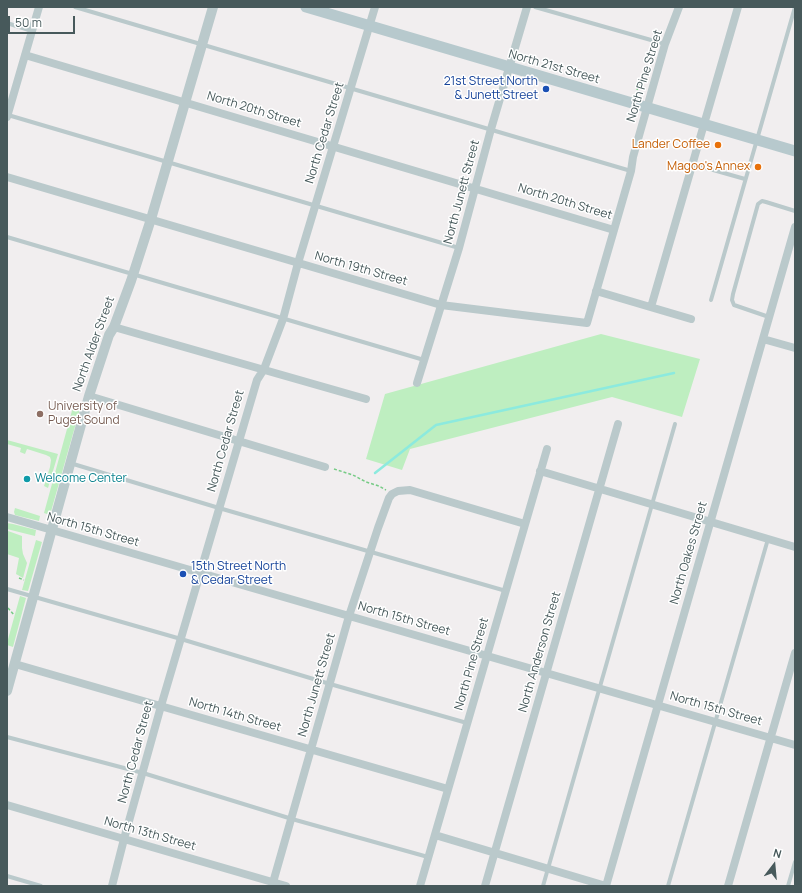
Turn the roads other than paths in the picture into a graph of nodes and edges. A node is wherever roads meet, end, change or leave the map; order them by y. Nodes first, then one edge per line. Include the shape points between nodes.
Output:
1 (39, 7) edge
2 (75, 7) edge
3 (213, 7) edge
4 (306, 7) edge
5 (375, 7) edge
6 (527, 7) edge
7 (535, 7) edge
8 (679, 7) edge
9 (738, 7) edge
10 (795, 7) edge
11 (7, 24) edge
12 (370, 26) junction
13 (32, 31) junction
14 (665, 44) junction
15 (202, 45) junction
16 (25, 55) junction
17 (510, 67) junction
18 (350, 89) junction
19 (10, 95) edge
20 (185, 102) junction
21 (647, 107) junction
22 (7, 116) edge
23 (703, 124) junction
24 (492, 129) junction
25 (756, 140) junction
26 (333, 146) junction
27 (795, 151) edge
28 (167, 162) junction
29 (692, 164) junction
30 (631, 171) junction
31 (7, 177) edge
32 (745, 179) junction
33 (476, 189) junction
34 (315, 206) junction
35 (795, 210) edge
36 (150, 219) junction
37 (795, 227) edge
38 (614, 230) junction
39 (7, 237) edge
40 (460, 248) junction
41 (298, 263) junction
42 (133, 273) junction
43 (596, 291) junction
44 (711, 300) dead end
45 (441, 305) junction
46 (651, 307) junction
47 (769, 317) junction
48 (283, 319) junction
49 (691, 319) dead end
50 (114, 327) junction
51 (763, 339) junction
52 (795, 348) edge
53 (424, 360) junction
54 (264, 369) junction
55 (417, 383) dead end
56 (89, 396) junction
57 (366, 400) dead end
58 (618, 424) dead end
59 (675, 424) dead end
60 (238, 441) junction
61 (547, 449) dead end
62 (70, 463) junction
63 (325, 467) road end
64 (540, 471) junction
65 (599, 489) junction
66 (652, 505) junction
67 (219, 508) junction
68 (7, 517) edge
69 (711, 522) junction
70 (525, 524) junction
71 (53, 531) junction
72 (768, 539) junction
73 (795, 547) edge
74 (370, 552) junction
75 (199, 574) junction
76 (7, 590) edge
77 (506, 591) junction
78 (33, 597) junction
79 (349, 616) junction
80 (181, 639) junction
81 (795, 653) edge
82 (488, 656) junction
83 (15, 664) junction
84 (546, 673) junction
85 (330, 684) junction
86 (600, 688) junction
87 (7, 692) edge
88 (658, 705) junction
89 (161, 706) junction
90 (716, 722) junction
91 (468, 724) junction
92 (7, 737) edge
93 (771, 738) junction
94 (795, 745) edge
95 (312, 750) junction
96 (143, 773) junction
97 (448, 789) junction
98 (7, 805) edge
99 (292, 819) junction
100 (435, 835) junction
101 (124, 839) junction
102 (495, 853) junction
103 (428, 857) junction
104 (795, 862) edge
105 (548, 869) junction
106 (7, 876) edge
107 (273, 884) edge
108 (42, 886) edge
109 (112, 886) edge
110 (286, 886) edge
111 (420, 886) edge
112 (485, 886) edge
113 (543, 886) edge
114 (606, 886) edge
115 (668, 886) edge
116 (728, 886) edge
117 (788, 886) edge

1 - 13 street
2 - 15 lane
3 - 15 street, North Alder Street
4 - 12 main road, North 21st Street
5 - 12 street, North Cedar Street
6 - 17 street, North Junett Street
7 - 14 lane
8 - 14 street, North Pine Street
9 - 23 street
10 - 25 lane
11 - 13 lane
12 - 17 main road, North 21st Street
12 - 18 street, North Cedar Street
13 - 16 street
14 - 21 street, North Pine Street
15 - 18 lane
15 - 20 street, North Alder Street
16 - 19 street
16 - 20 street, North 20th Street
17 - 21 main road, North 21st Street
17 - 24 street, North Junett Street
18 - 24 lane
18 - 26 street, North Cedar Street
19 - 22 street
20 - 26 street, North 20th Street
20 - 28 street, North Alder Street
21 - 23 main road, North 21st Street
21 - 30 street, North Pine Street
22 - 28 lane
23 - 25 main road, North 21st Street
23 - 29 street
24 - 30 lane
24 - 33 street, North Junett Street
25 - 27 main road, North 21st Street
25 - 32 lane
26 - 33 street, North 20th Street
26 - 34 street, North Cedar Street
28 - 34 lane
28 - 36 street, North Alder Street
29 - 32 lane
29 - 46 street
30 - 38 street, North Pine Street
31 - 36 street, North 19th Street
32 - 44 lane
33 - 38 street, North 20th Street
33 - 40 street, North Junett Street
34 - 40 lane
34 - 41 street, North Cedar Street
35 - 47 lane via 762,201 758,204 733,294 734,305
36 - 41 street, North 19th Street
36 - 42 street, North Alder Street
37 - 47 street, North Oakes Street
38 - 43 street, North Pine Street
39 - 42 lane
40 - 45 street, North Junett Street
41 - 45 street, North 19th Street
41 - 48 street, North Cedar Street
42 - 48 lane
42 - 50 street, North Alder Street
43 - 45 street, North 19th Street via 587,323
43 - 46 street
45 - 53 street, North Junett Street
46 - 49 street
47 - 51 street, North Oakes Street
48 - 53 lane
48 - 54 street, North Cedar Street
50 - 54 street
50 - 56 street, North Alder Street
51 - 52 street
51 - 69 street, North Oakes Street
53 - 55 street, North Junett Street
54 - 57 street
54 - 60 street, North Cedar Street via 257,380
56 - 60 street
56 - 62 street, North Alder Street
58 - 65 street, North Anderson Street
59 - 66 lane
60 - 63 street
60 - 67 street, North Cedar Street
61 - 64 street, North Pine Street
62 - 67 lane
62 - 71 street, North Alder Street
64 - 65 street
64 - 70 street, North Pine Street
65 - 66 street
65 - 84 street, North Anderson Street
66 - 69 street
66 - 86 lane
67 - 74 lane
67 - 75 street, North Cedar Street
68 - 71 street, North 15th Street
69 - 72 street
69 - 88 street, North Oakes Street
70 - 74 street, North Junett Street via 410,490 398,491 392,494 386,504
70 - 77 street, North Pine Street
71 - 75 street, North 15th Street
71 - 78 street, North Alder Street
72 - 73 street
72 - 90 lane
74 - 77 lane
74 - 79 street, North Junett Street
75 - 79 street, North 15th Street
75 - 80 street, North Cedar Street
76 - 78 lane
77 - 82 street, North Pine Street
78 - 80 lane
78 - 83 street, North Alder Street
79 - 82 street, North 15th Street
79 - 85 street, North Junett Street
80 - 85 lane
80 - 89 street, North Cedar Street
81 - 93 street
82 - 84 street, North 15th Street
82 - 91 street, North Pine Street
83 - 87 street, North Alder Street
83 - 89 street, North 14th Street
84 - 86 street, North 15th Street
84 - 102 street, North Anderson Street
85 - 91 lane
85 - 95 street, North Junett Street
86 - 88 street, North 15th Street
86 - 105 lane
88 - 90 street, North 15th Street
88 - 114 street, North Oakes Street
89 - 95 street, North 14th Street
89 - 96 street, North Cedar Street
90 - 93 street, North 15th Street
90 - 115 lane
91 - 97 street, North Pine Street
92 - 96 lane
93 - 94 street, North 15th Street
93 - 116 street
95 - 97 street, North 14th Street
95 - 99 street, North Junett Street
96 - 99 lane
96 - 101 street, North Cedar Street
97 - 100 street, North Pine Street
98 - 101 street, North 13th Street
99 - 103 lane
99 - 107 street, North Junett Street
100 - 102 street
100 - 103 street, North Pine Street
101 - 107 street, North 13th Street
101 - 109 street, North Cedar Street
102 - 105 street
102 - 112 street, North Anderson Street
103 - 111 street, North Pine Street
104 - 117 lane
105 - 113 lane
105 - 114 street
106 - 108 lane
107 - 110 street, North 13th Street

